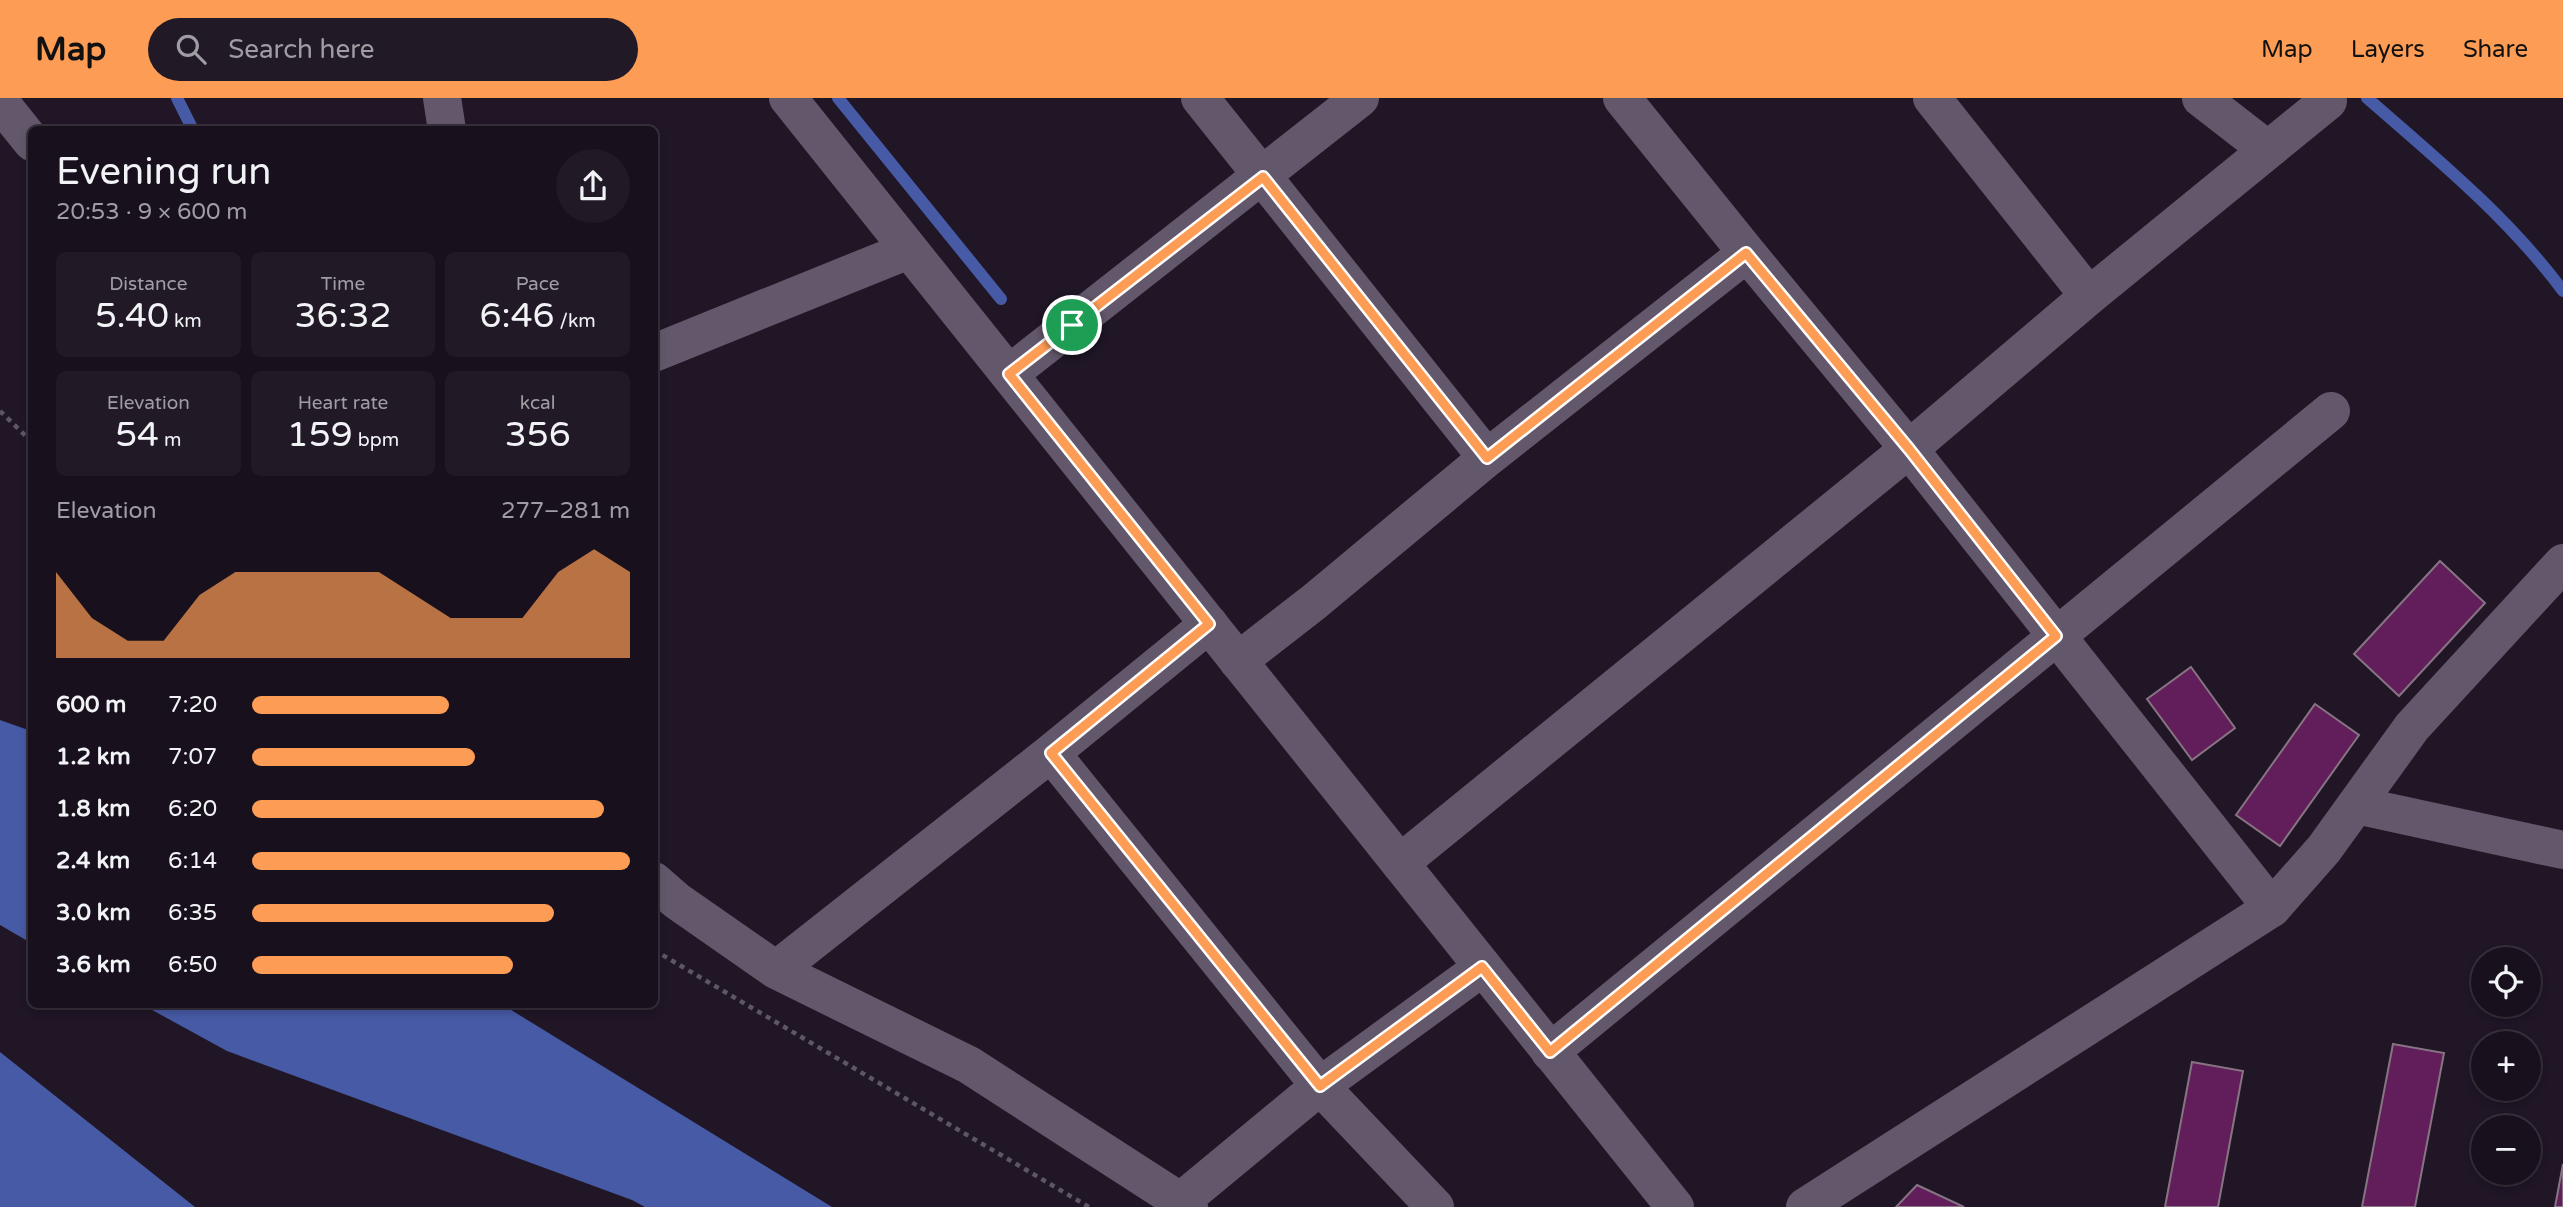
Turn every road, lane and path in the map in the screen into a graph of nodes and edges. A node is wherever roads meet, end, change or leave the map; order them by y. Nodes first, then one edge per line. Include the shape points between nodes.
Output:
1 (442, 98) edge
2 (788, 98) edge
3 (1200, 98) edge
4 (1360, 98) edge
5 (1622, 98) edge
6 (1932, 98) edge
7 (2201, 98) edge
8 (2328, 101) dead end
9 (0, 102) edge
10 (446, 126) edge
11 (28, 137) edge
12 (2268, 150) junction
13 (1263, 177) junction
14 (909, 250) junction
15 (1746, 253) junction
16 (2088, 296) junction
17 (658, 351) edge
18 (1009, 374) junction
19 (0, 411) edge
20 (2331, 411) dead end
21 (28, 438) edge
22 (1909, 449) junction
23 (1487, 458) junction
24 (2563, 563) edge
25 (1209, 624) junction
26 (2056, 636) junction
27 (1238, 661) junction
28 (1051, 753) junction
29 (2356, 805) junction
30 (2563, 850) edge
31 (1400, 863) junction
32 (658, 884) edge
33 (2272, 908) junction
34 (658, 952) edge
35 (1482, 967) junction
36 (776, 970) junction
37 (1550, 1052) junction
38 (1320, 1086) junction
39 (1184, 1204) edge
40 (1089, 1207) edge
41 (1435, 1207) edge
42 (1675, 1207) edge
43 (1805, 1207) edge

1 - 10 street
2 - 14 street
3 - 13 street
4 - 13 street
5 - 15 street
6 - 16 street
7 - 12 street
8 - 12 street
9 - 11 street
12 - 16 street
13 - 18 street
13 - 23 street
14 - 17 street
14 - 18 street
15 - 22 street
15 - 23 street
16 - 22 street
18 - 25 street
19 - 21 path
20 - 26 street
22 - 26 street
22 - 31 street
23 - 27 street
24 - 29 street via 2412,727
25 - 27 street
25 - 28 street
26 - 33 street
26 - 37 street
27 - 31 street
28 - 36 street
28 - 38 street
29 - 30 street
29 - 33 street
31 - 35 street
32 - 36 street
33 - 43 street
34 - 40 path
35 - 37 street
35 - 38 street
36 - 39 street via 969,1065
37 - 42 street
38 - 39 street
38 - 41 street

